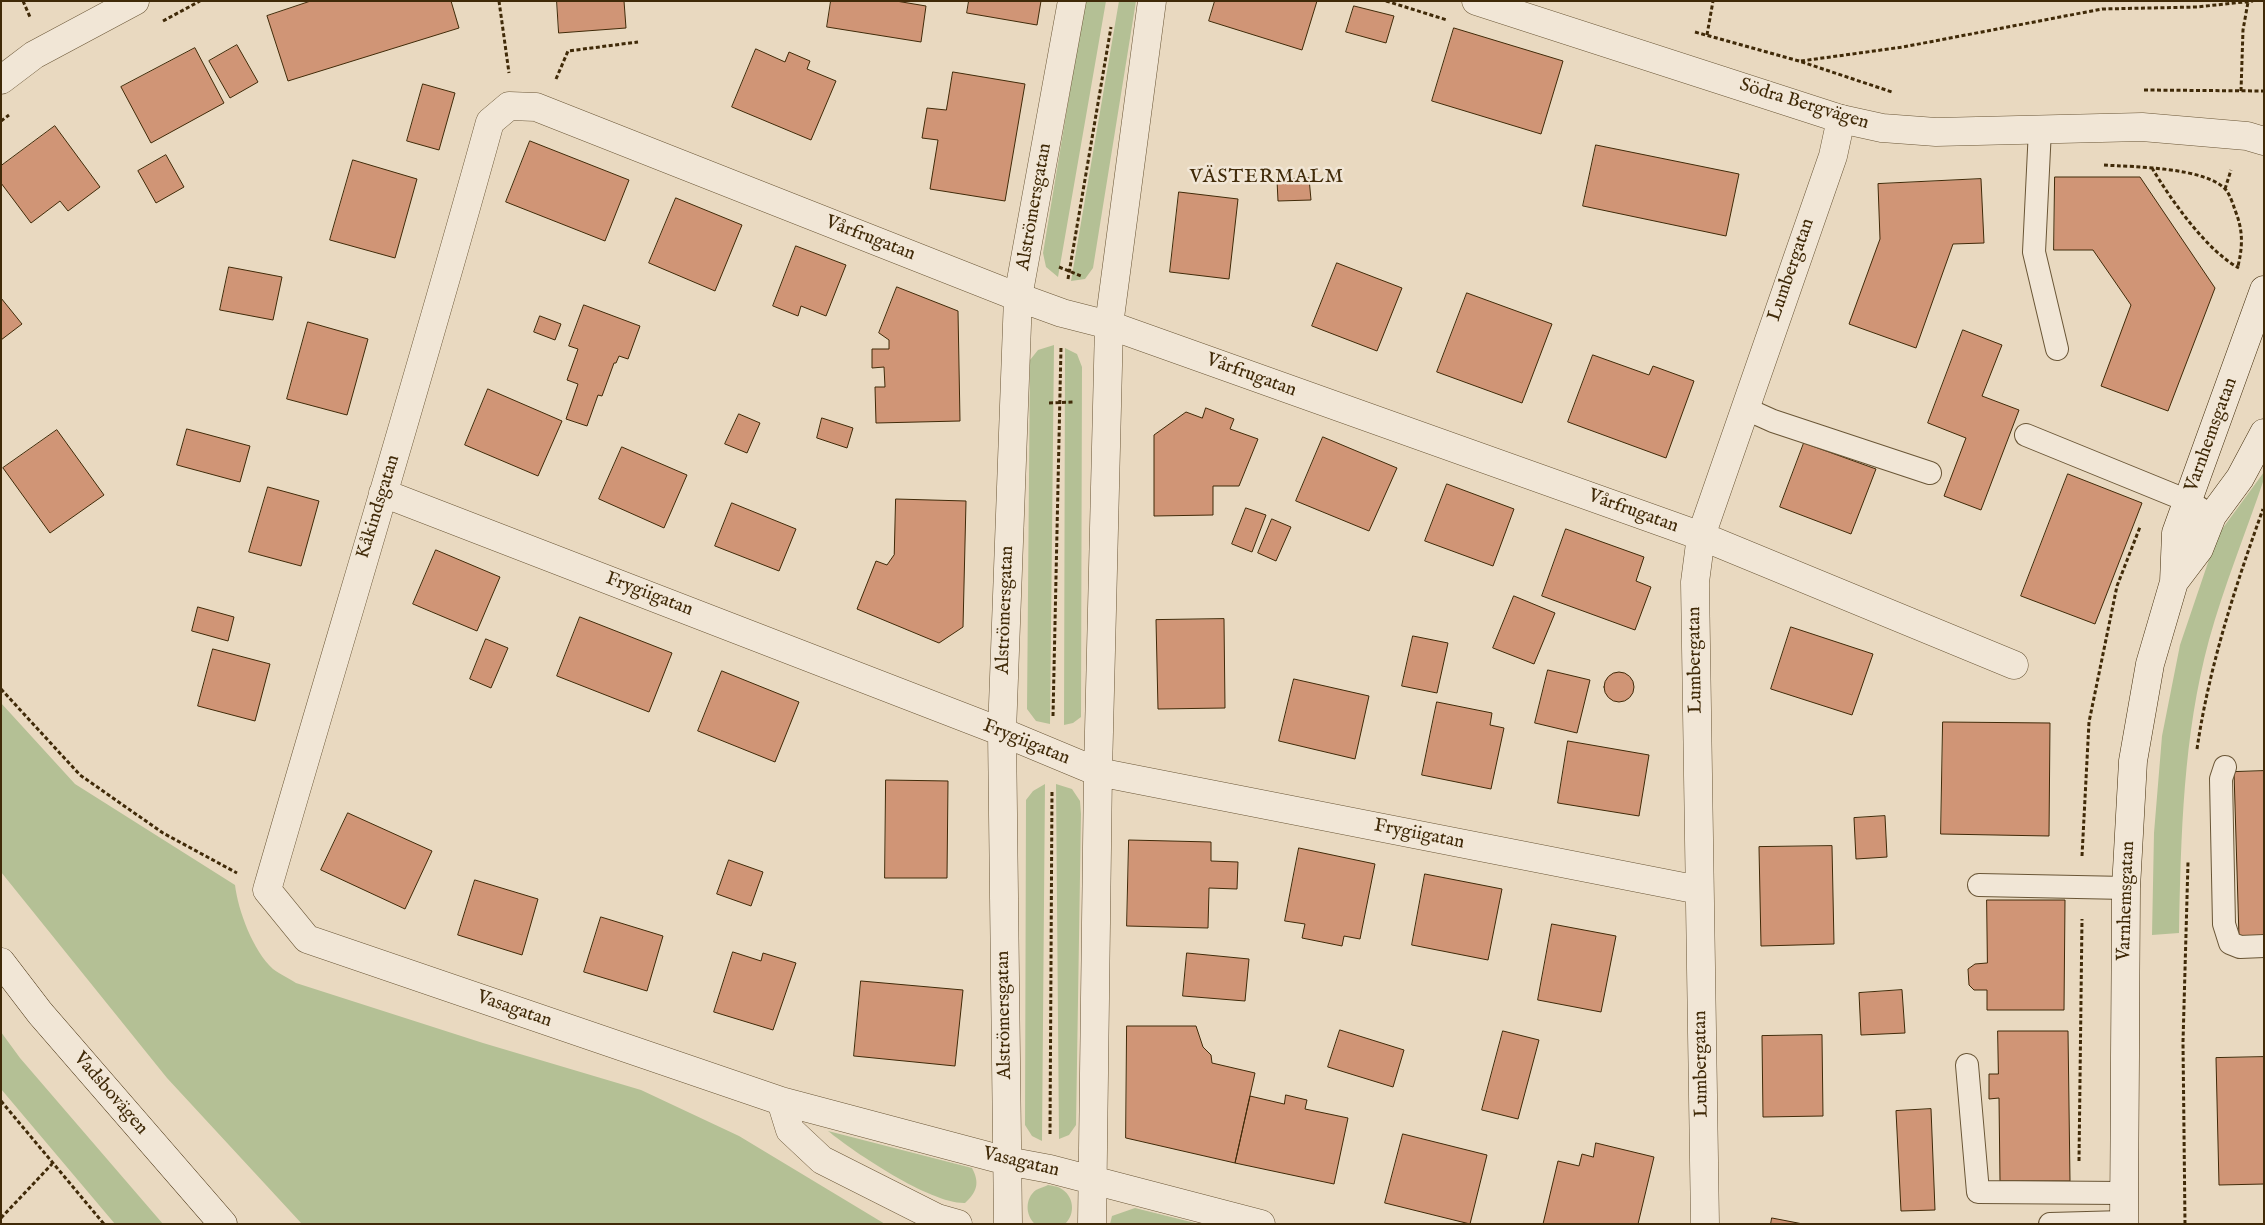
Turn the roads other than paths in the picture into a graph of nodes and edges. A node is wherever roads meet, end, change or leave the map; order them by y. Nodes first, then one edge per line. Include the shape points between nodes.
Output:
1 (135, 1) edge
2 (1072, 1) edge
3 (1152, 1) edge
4 (1476, 1) edge
5 (1, 80) edge
6 (1841, 119) junction
7 (490, 122) joint
8 (2040, 129) junction
9 (2264, 141) edge
10 (2264, 290) edge
11 (1018, 297) junction
12 (1109, 326) junction
13 (2057, 349) dead end
14 (1744, 408) junction
15 (2264, 434) edge
16 (2026, 435) dead end
17 (1930, 472) dead end
18 (383, 493) junction
19 (2188, 501) junction
20 (2212, 516) junction
21 (1701, 536) junction
22 (2174, 582) junction
23 (2014, 665) dead end
24 (1002, 732) junction
25 (2225, 768) dead end
26 (1098, 772) junction
27 (1979, 885) dead end
28 (2126, 888) junction
29 (267, 890) joint
30 (1699, 890) junction
31 (2264, 946) edge
32 (1, 962) edge
33 (1967, 1065) dead end
34 (781, 1101) junction
35 (1007, 1161) junction
36 (1094, 1181) junction
37 (2124, 1193) junction
38 (2124, 1223) edge
39 (223, 1224) edge
40 (958, 1224) edge
41 (1008, 1224) edge
42 (1092, 1224) edge
43 (1261, 1224) edge
44 (1706, 1224) edge
45 (2050, 1224) edge

1 - 5 street via 34,55
2 - 11 street, Alströmersgatan
3 - 12 street
4 - 6 street, Södra Bergvägen
6 - 8 street, Södra Bergvägen via 1882,128 1936,132
6 - 14 street, Lumbergatan via 1833,156
7 - 11 street, Vårfrugatan via 509,106 536,107
7 - 18 street, Kåkindsgatan
8 - 9 street, Södra Bergvägen via 2142,127 2247,136
8 - 13 lane via 2034,252
10 - 19 street, Varnhemsgatan
11 - 12 street, Vårfrugatan
11 - 24 street, Alströmersgatan
12 - 21 street, Vårfrugatan
12 - 26 street
14 - 17 lane via 1773,421
14 - 21 street, Lumbergatan
15 - 20 street, Varnhemsgatan via 2240,478
16 - 19 lane
18 - 24 street, Frygiigatan
18 - 29 street, Kåkindsgatan
19 - 20 lane
19 - 22 street, Varnhemsgatan via 2176,533
20 - 22 street, Varnhemsgatan via 2199,550
21 - 23 street, Vårfrugatan
21 - 30 street, Lumbergatan via 1695,582
22 - 28 street, Varnhemsgatan via 2150,664 2133,761
24 - 26 street, Frygiigatan
24 - 35 street, Alströmersgatan
25 - 31 lane via 2221,779 2226,935 2230,943 2240,946
26 - 30 street, Frygiigatan
26 - 36 street
27 - 28 lane
28 - 37 street, Varnhemsgatan
29 - 34 street, Vasagatan via 307,939
30 - 44 street, Lumbergatan
32 - 39 street, Vadsbovägen via 40,1013
33 - 37 lane via 1978,1192
34 - 35 street, Vasagatan
34 - 40 street via 790,1130 822,1160 937,1218
35 - 36 street, Vasagatan
35 - 41 street, Alströmersgatan
36 - 42 street
36 - 43 street, Vasagatan
37 - 38 street, Varnhemsgatan
38 - 45 lane

